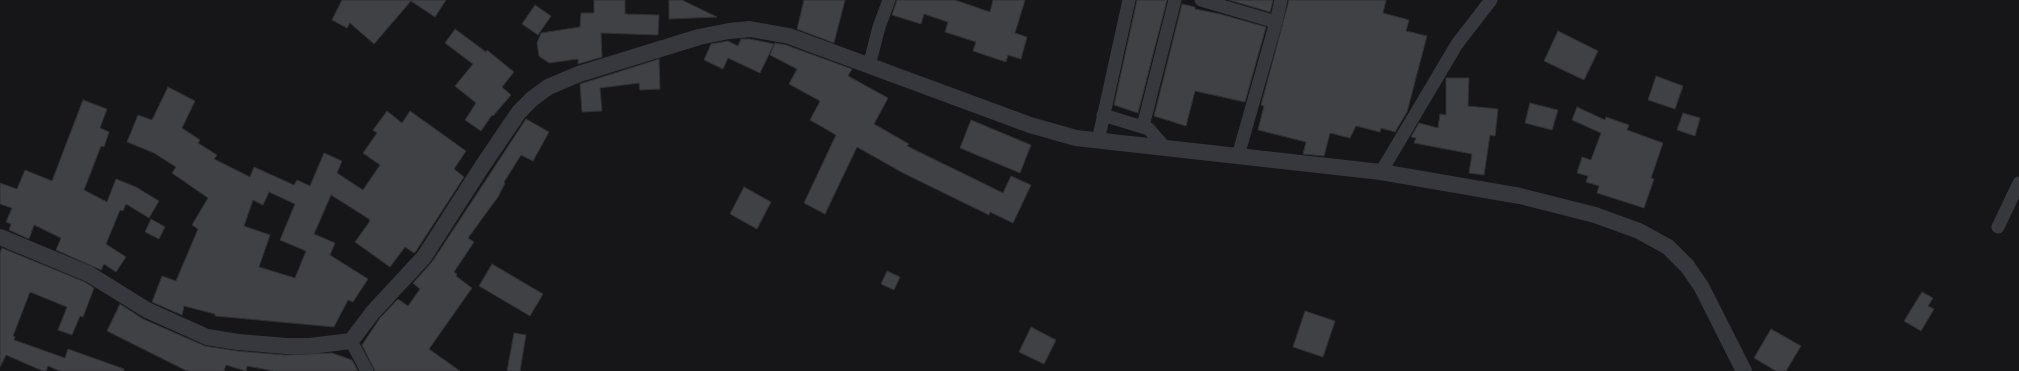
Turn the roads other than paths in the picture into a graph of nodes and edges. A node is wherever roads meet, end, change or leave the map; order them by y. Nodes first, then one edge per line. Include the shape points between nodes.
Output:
1 (889, 0) edge
2 (1129, 0) edge
3 (1175, 0) edge
4 (1201, 0) edge
5 (1281, 0) edge
6 (1491, 0) edge
7 (1276, 22) junction
8 (869, 66) junction
9 (1103, 115) junction
10 (1143, 126) junction
11 (1098, 141) junction
12 (1165, 148) junction
13 (1238, 156) junction
14 (1381, 172) junction
15 (2019, 183) edge
16 (1998, 227) dead end
17 (0, 236) edge
18 (351, 341) junction
19 (367, 371) edge
20 (1744, 371) edge

1 - 8 street
2 - 9 street
3 - 10 street
4 - 7 street
5 - 7 street
6 - 14 street via 1457,44
7 - 13 street
8 - 11 street via 1030,125 1076,138
8 - 18 street via 789,36 763,31 736,30 699,37 586,71 548,87 520,112 424,257 373,312
9 - 10 street
9 - 11 street
10 - 12 street via 1154,133
11 - 12 street
12 - 13 street
13 - 14 street
14 - 20 street via 1520,196 1595,215 1639,231 1668,247 1687,266 1702,286
15 - 16 street
17 - 18 street via 88,274 147,310 208,337 286,346
18 - 19 street

